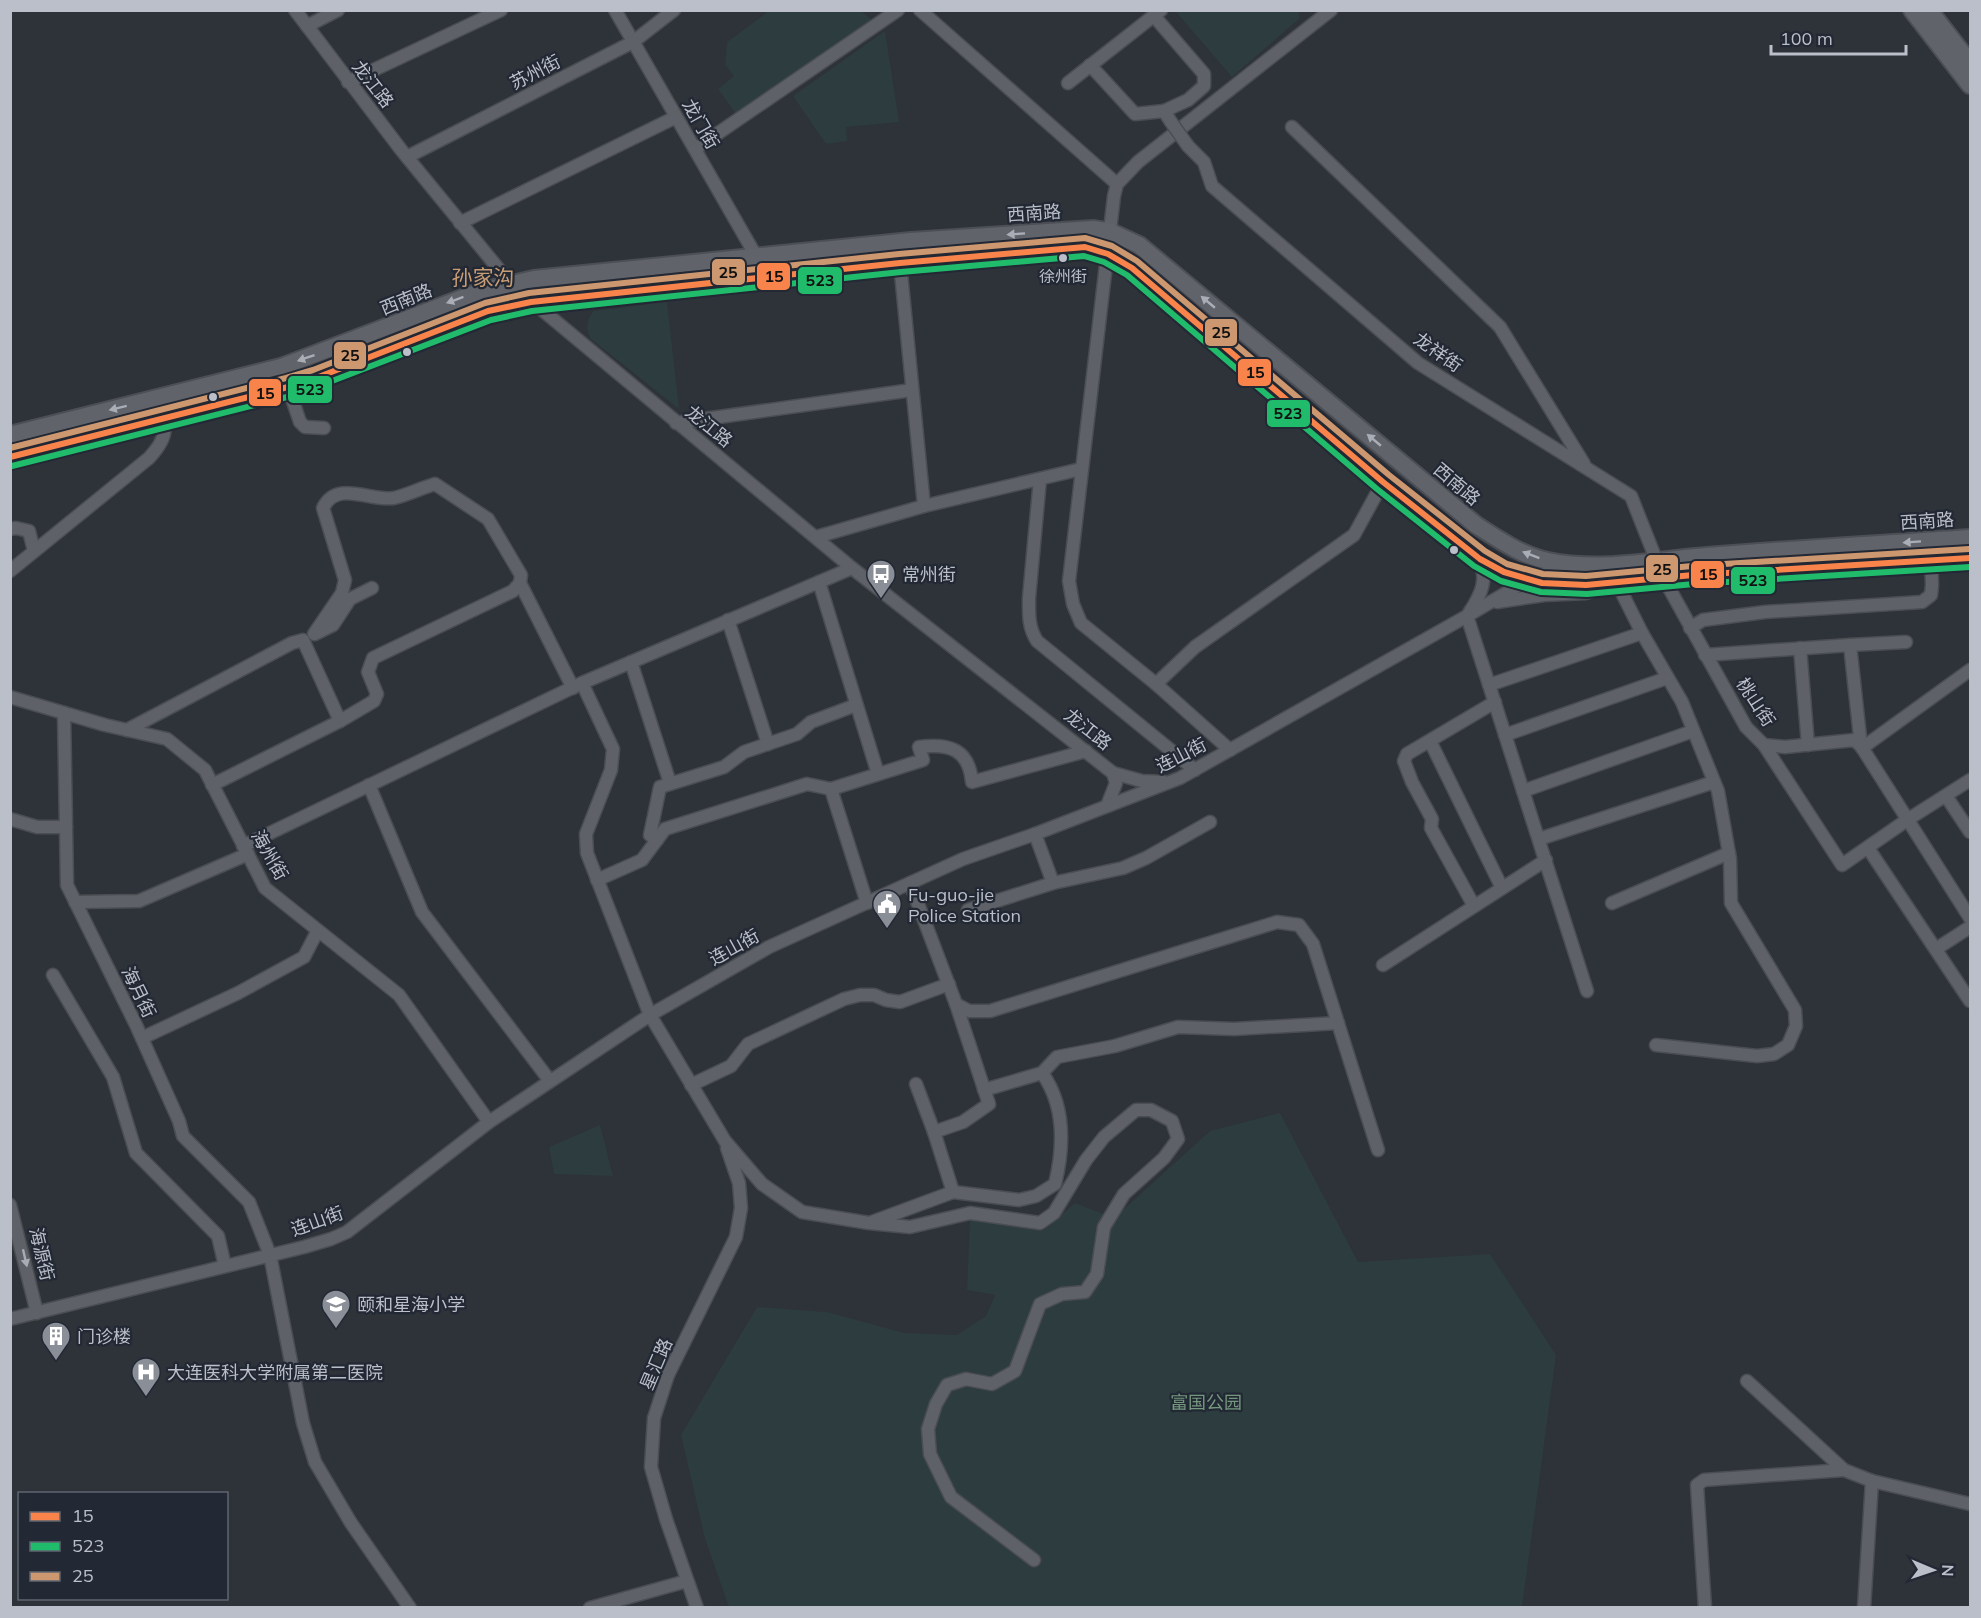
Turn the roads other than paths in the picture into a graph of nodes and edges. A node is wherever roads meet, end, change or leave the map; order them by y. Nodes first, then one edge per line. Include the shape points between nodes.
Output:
1 (295, 10) edge
2 (338, 10) edge
3 (501, 10) edge
4 (615, 10) edge
5 (674, 10) edge
6 (898, 10) edge
7 (920, 10) edge
8 (1331, 10) edge
9 (1912, 10) edge
10 (1929, 10) edge
11 (1158, 13) edge
12 (307, 26) junction
13 (633, 42) junction
14 (1971, 63) edge
15 (1090, 65) junction
16 (348, 82) junction
17 (1068, 83) dead end
18 (1971, 84) edge
19 (1164, 111) junction
20 (676, 117) junction
21 (1292, 127) dead end
22 (695, 150) junction
23 (407, 157) junction
24 (1117, 184) junction
25 (460, 223) junction
26 (1111, 232) junction
27 (898, 242) junction
28 (1108, 254) junction
29 (758, 256) junction
30 (900, 263) junction
31 (763, 277) junction
32 (511, 284) junction
33 (531, 302) junction
34 (288, 387) junction
35 (912, 390) junction
36 (156, 398) junction
37 (163, 418) junction
38 (676, 423) junction
39 (324, 428) dead end
40 (28, 430) junction
41 (10, 435) edge
42 (33, 451) junction
43 (10, 457) edge
44 (1586, 468) junction
45 (1082, 469) junction
46 (1040, 479) junction
47 (1383, 482) junction
48 (924, 506) junction
49 (10, 529) edge
50 (816, 537) junction
51 (1971, 538) edge
52 (34, 551) junction
53 (1476, 555) junction
54 (1971, 558) edge
55 (1931, 560) junction
56 (1609, 566) junction
57 (852, 568) junction
58 (1660, 570) junction
59 (10, 571) edge
60 (1527, 579) junction
61 (1616, 581) junction
62 (819, 582) junction
63 (520, 583) junction
64 (372, 588) dead end
65 (1487, 604) junction
66 (1467, 616) junction
67 (728, 621) junction
68 (1690, 628) junction
69 (1642, 633) junction
70 (309, 637) junction
71 (1906, 642) dead end
72 (1850, 645) junction
73 (1800, 648) junction
74 (1705, 655) junction
75 (632, 662) junction
76 (1971, 670) edge
77 (1667, 678) junction
78 (1156, 684) junction
79 (577, 685) junction
80 (1489, 685) junction
81 (10, 697) edge
82 (1495, 702) junction
83 (856, 705) junction
84 (64, 713) junction
85 (340, 721) junction
86 (127, 730) junction
87 (1694, 731) junction
88 (1505, 735) junction
89 (1430, 741) junction
90 (768, 744) junction
91 (1764, 745) junction
92 (1808, 745) junction
93 (1862, 747) junction
94 (1230, 750) junction
95 (1086, 751) junction
96 (1195, 770) junction
97 (1113, 772) junction
98 (878, 774) junction
99 (1971, 780) edge
100 (1171, 782) junction
101 (1714, 782) junction
102 (670, 783) junction
103 (212, 785) junction
104 (369, 785) junction
105 (831, 789) junction
106 (1523, 791) junction
107 (1946, 796) junction
108 (1107, 806) junction
109 (10, 819) edge
110 (1907, 820) junction
111 (1210, 822) dead end
112 (66, 827) junction
113 (1971, 832) edge
114 (1035, 834) junction
115 (1539, 839) junction
116 (657, 840) junction
117 (1868, 848) junction
118 (245, 850) junction
119 (1729, 853) junction
120 (1546, 860) junction
121 (597, 880) junction
122 (910, 883) junction
123 (1053, 883) junction
124 (1502, 888) junction
125 (75, 902) junction
126 (867, 903) junction
127 (1612, 903) dead end
128 (1474, 906) junction
129 (968, 910) dead end
130 (1971, 918) edge
131 (1971, 927) edge
132 (317, 932) dead end
133 (1936, 949) junction
134 (1383, 965) dead end
135 (53, 975) dead end
136 (948, 984) junction
137 (1587, 991) dead end
138 (1971, 1000) edge
139 (956, 1004) junction
140 (650, 1015) junction
141 (1338, 1023) junction
142 (142, 1038) junction
143 (1656, 1045) dead end
144 (1042, 1073) junction
145 (550, 1081) junction
146 (916, 1084) dead end
147 (691, 1085) junction
148 (984, 1090) junction
149 (489, 1122) junction
150 (934, 1132) junction
151 (725, 1141) junction
152 (1378, 1150) dead end
153 (952, 1191) junction
154 (10, 1205) edge
155 (869, 1223) junction
156 (270, 1255) junction
157 (225, 1266) junction
158 (37, 1312) junction
159 (10, 1319) edge
160 (1747, 1381) dead end
161 (1844, 1470) junction
162 (1872, 1481) junction
163 (1971, 1504) edge
164 (1034, 1560) dead end
165 (687, 1581) junction
166 (410, 1608) edge
167 (590, 1608) edge
168 (697, 1608) edge
169 (1705, 1608) edge
170 (1864, 1608) edge

1 - 12 street, 龙江路
2 - 12 street
3 - 16 street
4 - 13 street, 龙门街
5 - 13 street, 苏州街
6 - 22 street
7 - 24 street
8 - 24 street via 1138,162
9 - 18 main road
10 - 14 main road
11 - 15 street
11 - 19 street via 1204,74 1204,86 1188,100
12 - 16 street, 龙江路
13 - 20 street, 龙门街
13 - 23 street, 苏州街
15 - 17 street
15 - 19 street via 1135,114
16 - 23 street, 龙江路
19 - 44 street, 龙祥街, bridge via 1203,162 1212,186 1418,363
20 - 22 street, 龙门街
20 - 25 street
21 - 44 street via 1500,327
22 - 29 street, 龙门街
23 - 25 street, 龙江路
24 - 26 street
25 - 32 street, 龙江路
26 -> 27 main road, 西南路 via 1094,229
26 - 28 street
56 -> 26 main road, 西南路 via 1530,556 1476,525 1139,245
27 - 29 main road, 西南路
27 - 30 main road
28 - 30 main road, 西南路 via 1085,247
28 - 45 street
28 - 47 main road, 西南路 via 1132,268
29 - 31 main road
29 - 32 main road, 西南路
30 - 31 main road, 西南路
30 - 35 street
31 - 33 main road, 西南路
32 - 33 street, 龙江路
32 -> 36 main road, 西南路 via 458,299 281,367
33 - 34 main road via 488,311
33 - 38 street, 龙江路
34 - 37 main road
34 - 39 street via 300,422 305,427
35 - 38 street
35 - 48 street
36 - 37 street
36 -> 40 main road, 西南路
37 - 42 main road
37 - 52 street via 164,438 149,458
38 - 50 street, 龙江路
40 - 41 main road, 西南路
40 - 42 main road
42 - 43 main road
44 - 58 street, 龙祥街 via 1631,496
45 - 46 street
45 - 78 street via 1069,581 1072,604 1082,623
46 - 48 street
46 - 96 street via 1028,618 1032,633
47 - 53 main road, 西南路
47 - 78 street via 1354,536 1194,647
48 - 50 street
49 - 52 street via 28,531
50 - 57 street, 龙江路
51 -> 58 main road, 西南路 via 1704,556
52 - 59 street
53 - 60 main road, 西南路 via 1490,565
53 - 66 street via 1485,575
54 - 55 main road, 西南路
55 - 58 main road, 西南路
55 - 68 street via 1931,596 1922,602 1765,612 1703,620
56 - 58 main road, 西南路
56 - 60 street, 连山街 via 1595,574 1546,572
57 - 62 street
57 - 95 street, 龙江路
58 - 61 main road, 西南路
58 - 68 street, 桃山街
60 - 61 main road, 西南路 via 1586,585
60 - 65 street, 连山街
61 - 65 street via 1586,593
61 - 69 street
62 - 67 street
62 - 83 street
63 - 70 street via 521,575 488,519 435,484 392,498 347,493 335,496 323,508 345,580 342,593
63 - 79 street
63 - 85 street via 513,591 374,658 368,672 377,694 374,701
64 - 70 street via 350,599 333,625
65 - 66 street, 连山街
66 - 80 street
66 - 94 street, 连山街
67 - 75 street
67 - 90 street
68 - 74 street, 桃山街
69 - 77 street
69 - 80 street
70 - 85 street
70 - 86 street
71 - 72 street
72 - 73 street
72 - 93 street
73 - 74 street
73 - 92 street
74 - 91 street, 桃山街 via 1746,727
75 - 79 street
75 - 102 street
76 - 93 street
77 - 87 street
77 - 88 street
78 - 94 street
79 - 104 street
79 - 121 street via 613,749 611,770 586,834 587,853
80 - 82 street
81 - 84 street, 海州街
82 - 88 street
82 - 89 street
83 - 90 street
83 - 98 street
84 - 86 street, 海州街
84 - 112 street, 海月街
85 - 103 street
86 - 103 street, 海州街 via 167,739 205,770
87 - 101 street
87 - 106 street
88 - 106 street
89 - 124 street
89 - 128 street via 1407,754 1404,761 1432,819 1431,828
90 - 102 street via 744,752 724,767
91 - 92 street, 桃山街
91 - 117 street via 1842,865
92 - 93 street, 桃山街 via 1854,740
93 - 110 street
94 - 96 street, 连山街
95 - 97 street, 龙江路
95 - 98 street via 972,782 967,760 958,752 935,745 919,747 923,760
96 - 100 street, 连山街
97 - 100 street, 龙江路 via 1142,781
97 - 108 street via 1116,783
98 - 105 street
99 - 107 street
100 - 108 street, 连山街
101 - 115 street
101 - 119 street
102 - 116 street via 660,786 651,835
103 - 118 street, 海州街
104 - 118 street
104 - 145 street via 422,912
105 - 116 street via 807,784 665,829
105 - 126 street
106 - 115 street
107 - 110 street
107 - 113 street
108 - 114 street, 连山街
109 - 112 street via 37,826
110 - 117 street
110 - 130 street
111 - 123 street via 1123,868
112 - 125 street, 海月街 via 67,885
114 - 122 street, 连山街 via 963,859
114 - 123 street
115 - 120 street
116 - 121 street via 642,860
117 - 133 street
118 - 125 street via 139,900
118 - 149 street, 海州街 via 265,888 399,995
119 - 127 street
119 - 143 street via 1731,903 1795,1010 1796,1026 1788,1045 1774,1054 1757,1056
120 - 124 street
120 - 137 street
121 - 140 street
122 - 126 street, 连山街
122 - 136 street
123 - 129 street
124 - 128 street
125 - 142 street, 海月街
126 - 140 street, 连山街 via 769,947
128 - 134 street
131 - 133 street
132 - 142 street via 304,957
133 - 138 street
135 - 157 street via 113,1077 136,1153 218,1236
136 - 139 street
136 - 147 street via 900,1002 860,995 844,999 748,1044 731,1066
139 - 141 street via 969,1011 990,1011 1277,922 1299,925 1313,944
139 - 148 street
140 - 145 street, 连山街
140 - 147 street
141 - 144 street via 1234,1029 1178,1027 1115,1046 1057,1057
141 - 152 street
142 - 156 street, 海月街 via 183,1136 249,1202
144 - 148 street
144 - 153 street via 1051,1086 1060,1115 1060,1162 1055,1184 1036,1196 1019,1200
145 - 149 street, 连山街
146 - 150 street
147 - 151 street
148 - 150 street via 989,1104 963,1122
149 - 156 street, 连山街 via 347,1232
150 - 153 street
151 - 155 street via 762,1184 802,1212
151 - 165 street, 星汇路 via 739,1183 741,1208 736,1237 668,1375 654,1418 651,1467
153 - 155 street
154 -> 158 street, 海源街
155 - 164 street via 909,1227 970,1213 1040,1223 1054,1213 1104,1137 1136,1110 1151,1110 1172,1121 1178,1139 1164,1158 1124,1194 1104,1227 1097,1274 1085,1292 1062,1294 1040,1304 1015,1371 992,1384 966,1379 947,1385 933,1412 928,1429 930,1454 951,1497
156 - 157 street, 连山街
156 - 166 street, 海月街 via 303,1423 315,1461 351,1523
157 - 158 street, 连山街
158 - 159 street, 连山街
160 - 161 street
161 - 162 street
161 - 169 street via 1704,1480 1697,1485
162 - 163 street
162 - 170 street
165 - 167 street
165 - 168 street, 星汇路

